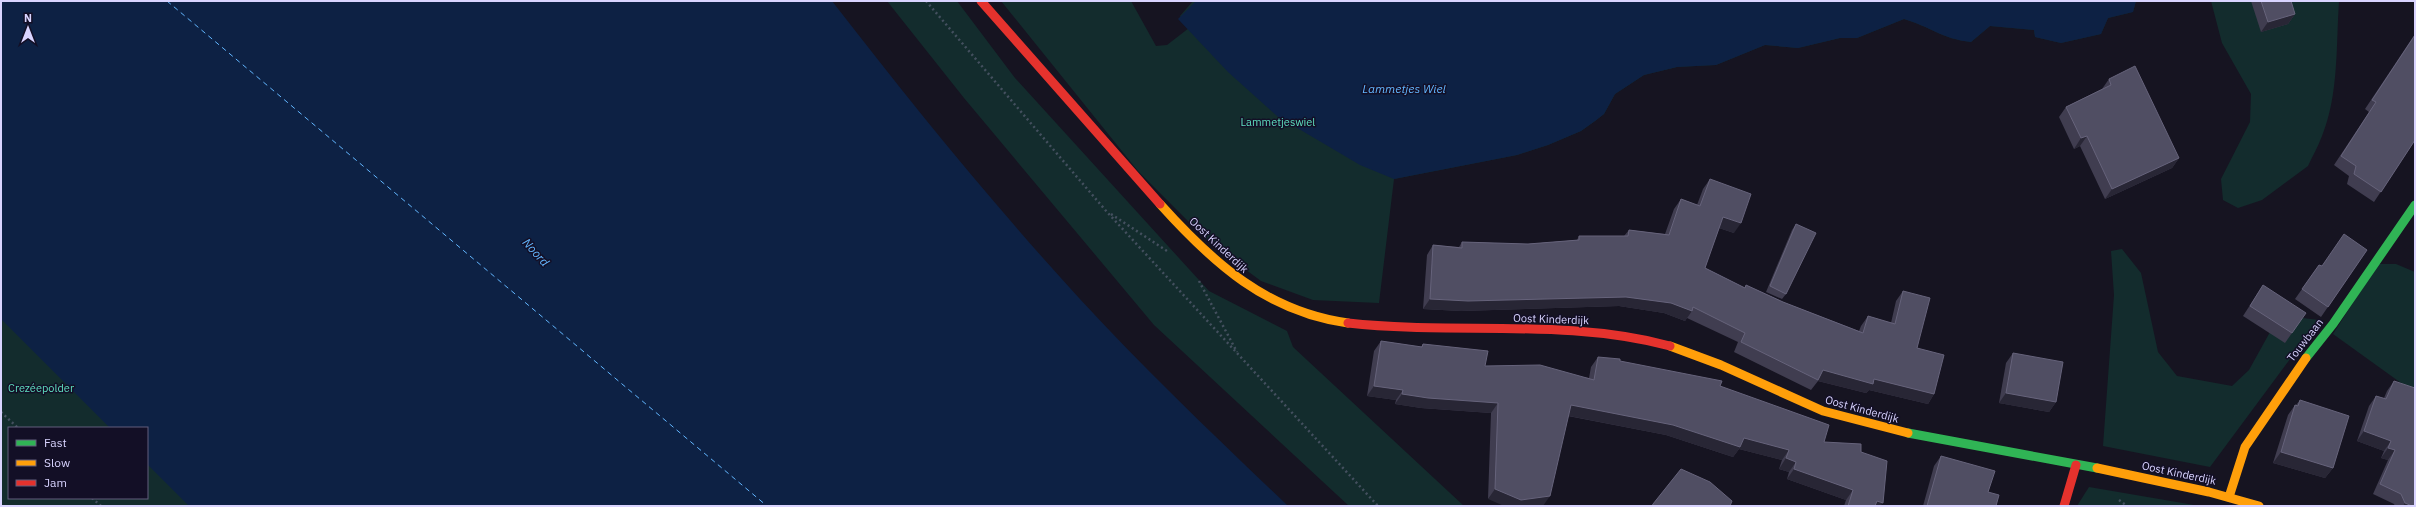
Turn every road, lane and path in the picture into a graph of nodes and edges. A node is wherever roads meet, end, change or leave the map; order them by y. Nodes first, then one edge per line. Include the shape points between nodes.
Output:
1 (926, 1) edge
2 (981, 1) edge
3 (2415, 205) edge
4 (1107, 212) junction
5 (1173, 255) dead end
6 (1196, 275) dead end
7 (1240, 357) junction
8 (1, 412) edge
9 (17, 427) edge
10 (2076, 465) junction
11 (2229, 497) junction
12 (93, 499) edge
13 (101, 506) edge
14 (1378, 506) edge
15 (2064, 506) edge
16 (2259, 506) edge

1 - 4 path
2 - 10 street, Oost Kinderdijk via 1202,248 1241,283 1282,306 1327,319 1377,326 1566,330 1644,339 1705,358 1820,411 1894,431
3 - 11 street, Touwbaan via 2333,324 2298,368 2245,447
4 - 5 path
4 - 7 path
6 - 7 path
7 - 14 path
8 - 9 path
10 - 11 street, Oost Kinderdijk
10 - 15 street
11 - 16 street, Oost Kinderdijk
12 - 13 path

